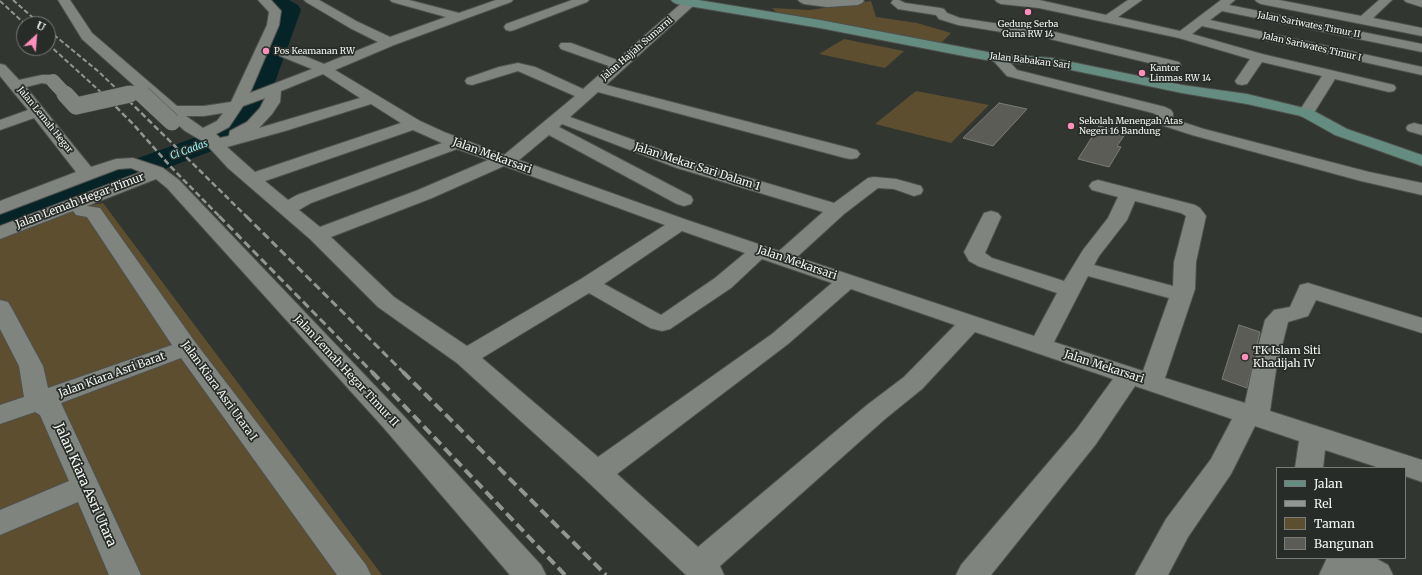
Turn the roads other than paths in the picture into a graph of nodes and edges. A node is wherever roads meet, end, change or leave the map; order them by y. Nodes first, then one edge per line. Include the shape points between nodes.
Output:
1 (64, 0) edge
2 (264, 0) edge
3 (310, 0) edge
4 (396, 0) edge
5 (507, 0) edge
6 (583, 0) edge
7 (804, 0) edge
8 (902, 0) edge
9 (1001, 0) edge
10 (1136, 0) edge
11 (1261, 0) edge
12 (1331, 0) edge
13 (1386, 0) edge
14 (1410, 0) edge
15 (683, 1) edge
16 (858, 1) edge
17 (1276, 1) edge
18 (1042, 2) edge
19 (1422, 3) edge
20 (1224, 4) edge
21 (1318, 11) junction
22 (459, 17) junction
23 (1111, 19) junction
24 (1364, 20) junction
25 (1201, 22) junction
26 (510, 27) dead end
27 (1420, 28) edge
28 (1033, 33) dead end
29 (1089, 35) junction
30 (1182, 35) junction
31 (1056, 36) dead end
32 (389, 42) junction
33 (566, 46) dead end
34 (1422, 48) edge
35 (285, 53) dead end
36 (1258, 57) junction
37 (998, 58) junction
38 (619, 64) junction
39 (1174, 65) dead end
40 (0, 68) edge
41 (324, 69) junction
42 (1422, 71) edge
43 (1331, 74) junction
44 (472, 81) dead end
45 (1242, 81) dead end
46 (16, 85) junction
47 (1389, 88) dead end
48 (271, 89) junction
49 (590, 90) junction
50 (372, 99) junction
51 (241, 103) junction
52 (38, 112) junction
53 (1306, 113) junction
54 (173, 116) junction
55 (553, 123) junction
56 (414, 124) junction
57 (0, 125) edge
58 (210, 139) junction
59 (458, 143) junction
60 (851, 154) dead end
61 (505, 161) junction
62 (1422, 161) edge
63 (156, 171) junction
64 (87, 174) junction
65 (253, 179) junction
66 (1098, 186) dead end
67 (0, 189) edge
68 (1422, 189) edge
69 (914, 190) dead end
70 (1129, 194) junction
71 (24, 199) junction
72 (684, 200) dead end
73 (0, 208) edge
74 (287, 209) junction
75 (837, 210) junction
76 (83, 211) dead end
77 (991, 217) dead end
78 (680, 224) junction
79 (0, 233) edge
80 (316, 235) junction
81 (760, 250) junction
82 (783, 258) junction
83 (1082, 268) junction
84 (848, 281) junction
85 (589, 284) junction
86 (1069, 290) junction
87 (1182, 295) junction
88 (0, 307) edge
89 (971, 323) junction
90 (1422, 326) edge
91 (1040, 346) junction
92 (186, 348) junction
93 (466, 357) junction
94 (1140, 379) junction
95 (38, 402) junction
96 (0, 415) edge
97 (1252, 415) junction
98 (1313, 436) junction
99 (1309, 467) edge
100 (1422, 471) edge
101 (597, 473) junction
102 (86, 486) junction
103 (0, 523) edge
104 (1343, 559) edge
105 (1346, 559) edge
106 (703, 570) edge
107 (125, 575) edge
108 (355, 575) edge
109 (530, 575) edge
110 (972, 575) edge
111 (1151, 575) edge
112 (1335, 575) edge
113 (1377, 575) edge

1 - 54 street via 87,36
2 - 51 street via 274,11 273,25
3 - 32 street
4 - 22 street
5 - 22 street
6 - 26 street
7 - 16 street via 827,3
8 - 28 street via 897,3 940,12 943,16 958,20
9 - 18 street
10 - 23 street
11 - 17 street
12 - 21 street
13 - 24 street
14 - 19 street
15 - 37 street, Jalan Babakan Sari
15 - 38 street, Jalan Hajjah Sumarni
17 - 21 street
18 - 23 street
20 - 25 street
20 - 34 street, Jalan Sariwates Timur II
21 - 24 street
22 - 32 street
23 - 29 street
23 - 30 street
24 - 27 street
25 - 30 street
25 - 42 street, Jalan Sariwates Timur I
29 - 31 street
29 - 39 street
30 - 36 street
32 - 41 street
33 - 38 street
35 - 41 street, Jalan Mekarsari
36 - 43 street
36 - 45 street
37 - 53 street, Jalan Babakan Sari via 1052,62 1247,99
37 - 68 street via 1012,73 1160,110 1165,113 1164,119 1168,122 1198,132
38 - 49 street, Jalan Hajjah Sumarni
40 - 46 street, Jalan Lemah Hegar
41 - 48 street
41 - 50 street, Jalan Mekarsari
43 - 47 street
43 - 53 street
44 - 49 street via 518,67
46 - 52 street, Jalan Lemah Hegar
46 - 54 street, bridge via 49,79 76,106 141,93
48 - 51 street
48 - 58 street via 272,102 253,125
49 - 55 street, Jalan Hajjah Sumarni
49 - 60 street
50 - 56 street, Jalan Mekarsari
50 - 58 street via 279,128
51 - 54 street
51 - 58 street
52 - 57 street
52 - 64 street, Jalan Lemah Hegar
53 - 62 street, Jalan Babakan Sari via 1341,132
54 - 58 street via 182,130
55 - 61 street, Jalan Hajjah Sumarni
55 - 72 street
55 - 75 street, Jalan Mekar Sari Dalam 1
56 - 59 street, Jalan Mekarsari
56 - 65 street
58 - 65 street
59 - 61 street, Jalan Mekarsari
59 - 74 street via 304,199
61 - 78 street, Jalan Mekarsari
61 - 80 street, Jalan Hajjah Sumarni
63 - 64 street, Jalan Lemah Hegar Timur II via 133,163 116,164
63 - 79 street, Jalan Lemah Hegar Timur
63 - 109 street, Jalan Lemah Hegar Timur II via 173,184 392,420
64 - 71 street
65 - 74 street
66 - 70 street
67 - 71 street
69 - 75 street via 896,184 874,182
70 - 83 street via 1117,220
70 - 87 street via 1182,207 1196,214 1185,262
71 - 73 street
74 - 80 street
75 - 82 street
76 - 92 street, Jalan Kiara Asri Utara I via 93,212
77 - 86 street via 974,252 976,257
78 - 81 street, Jalan Mekarsari
78 - 85 street
80 - 93 street via 386,302
81 - 82 street, Jalan Mekarsari
81 - 85 street via 723,283 662,324
82 - 84 street, Jalan Mekarsari
83 - 86 street
83 - 87 street
84 - 89 street, Jalan Mekarsari
84 - 101 street via 780,340
85 - 93 street
86 - 91 street
87 - 94 street
88 - 95 street via 31,366
89 - 91 street, Jalan Mekarsari
89 - 106 street via 913,383 876,412
90 - 97 street via 1308,291 1300,311 1282,315 1277,320
91 - 94 street, Jalan Mekarsari
92 - 95 street, Jalan Kiara Asri Barat
92 - 108 street, Jalan Kiara Asri Utara I
93 - 101 street
94 - 97 street, Jalan Mekarsari
94 - 110 street via 1086,437
95 - 96 street, Jalan Kiara Asri Barat
95 - 102 street, Jalan Kiara Asri Utara via 51,409
97 - 98 street, Jalan Mekarsari
97 - 111 street via 1221,466 1176,528
98 - 99 street
98 - 100 street, Jalan Mekarsari
101 - 106 street
102 - 103 street
102 - 107 street, Jalan Kiara Asri Utara
104 - 112 street
105 - 113 street

